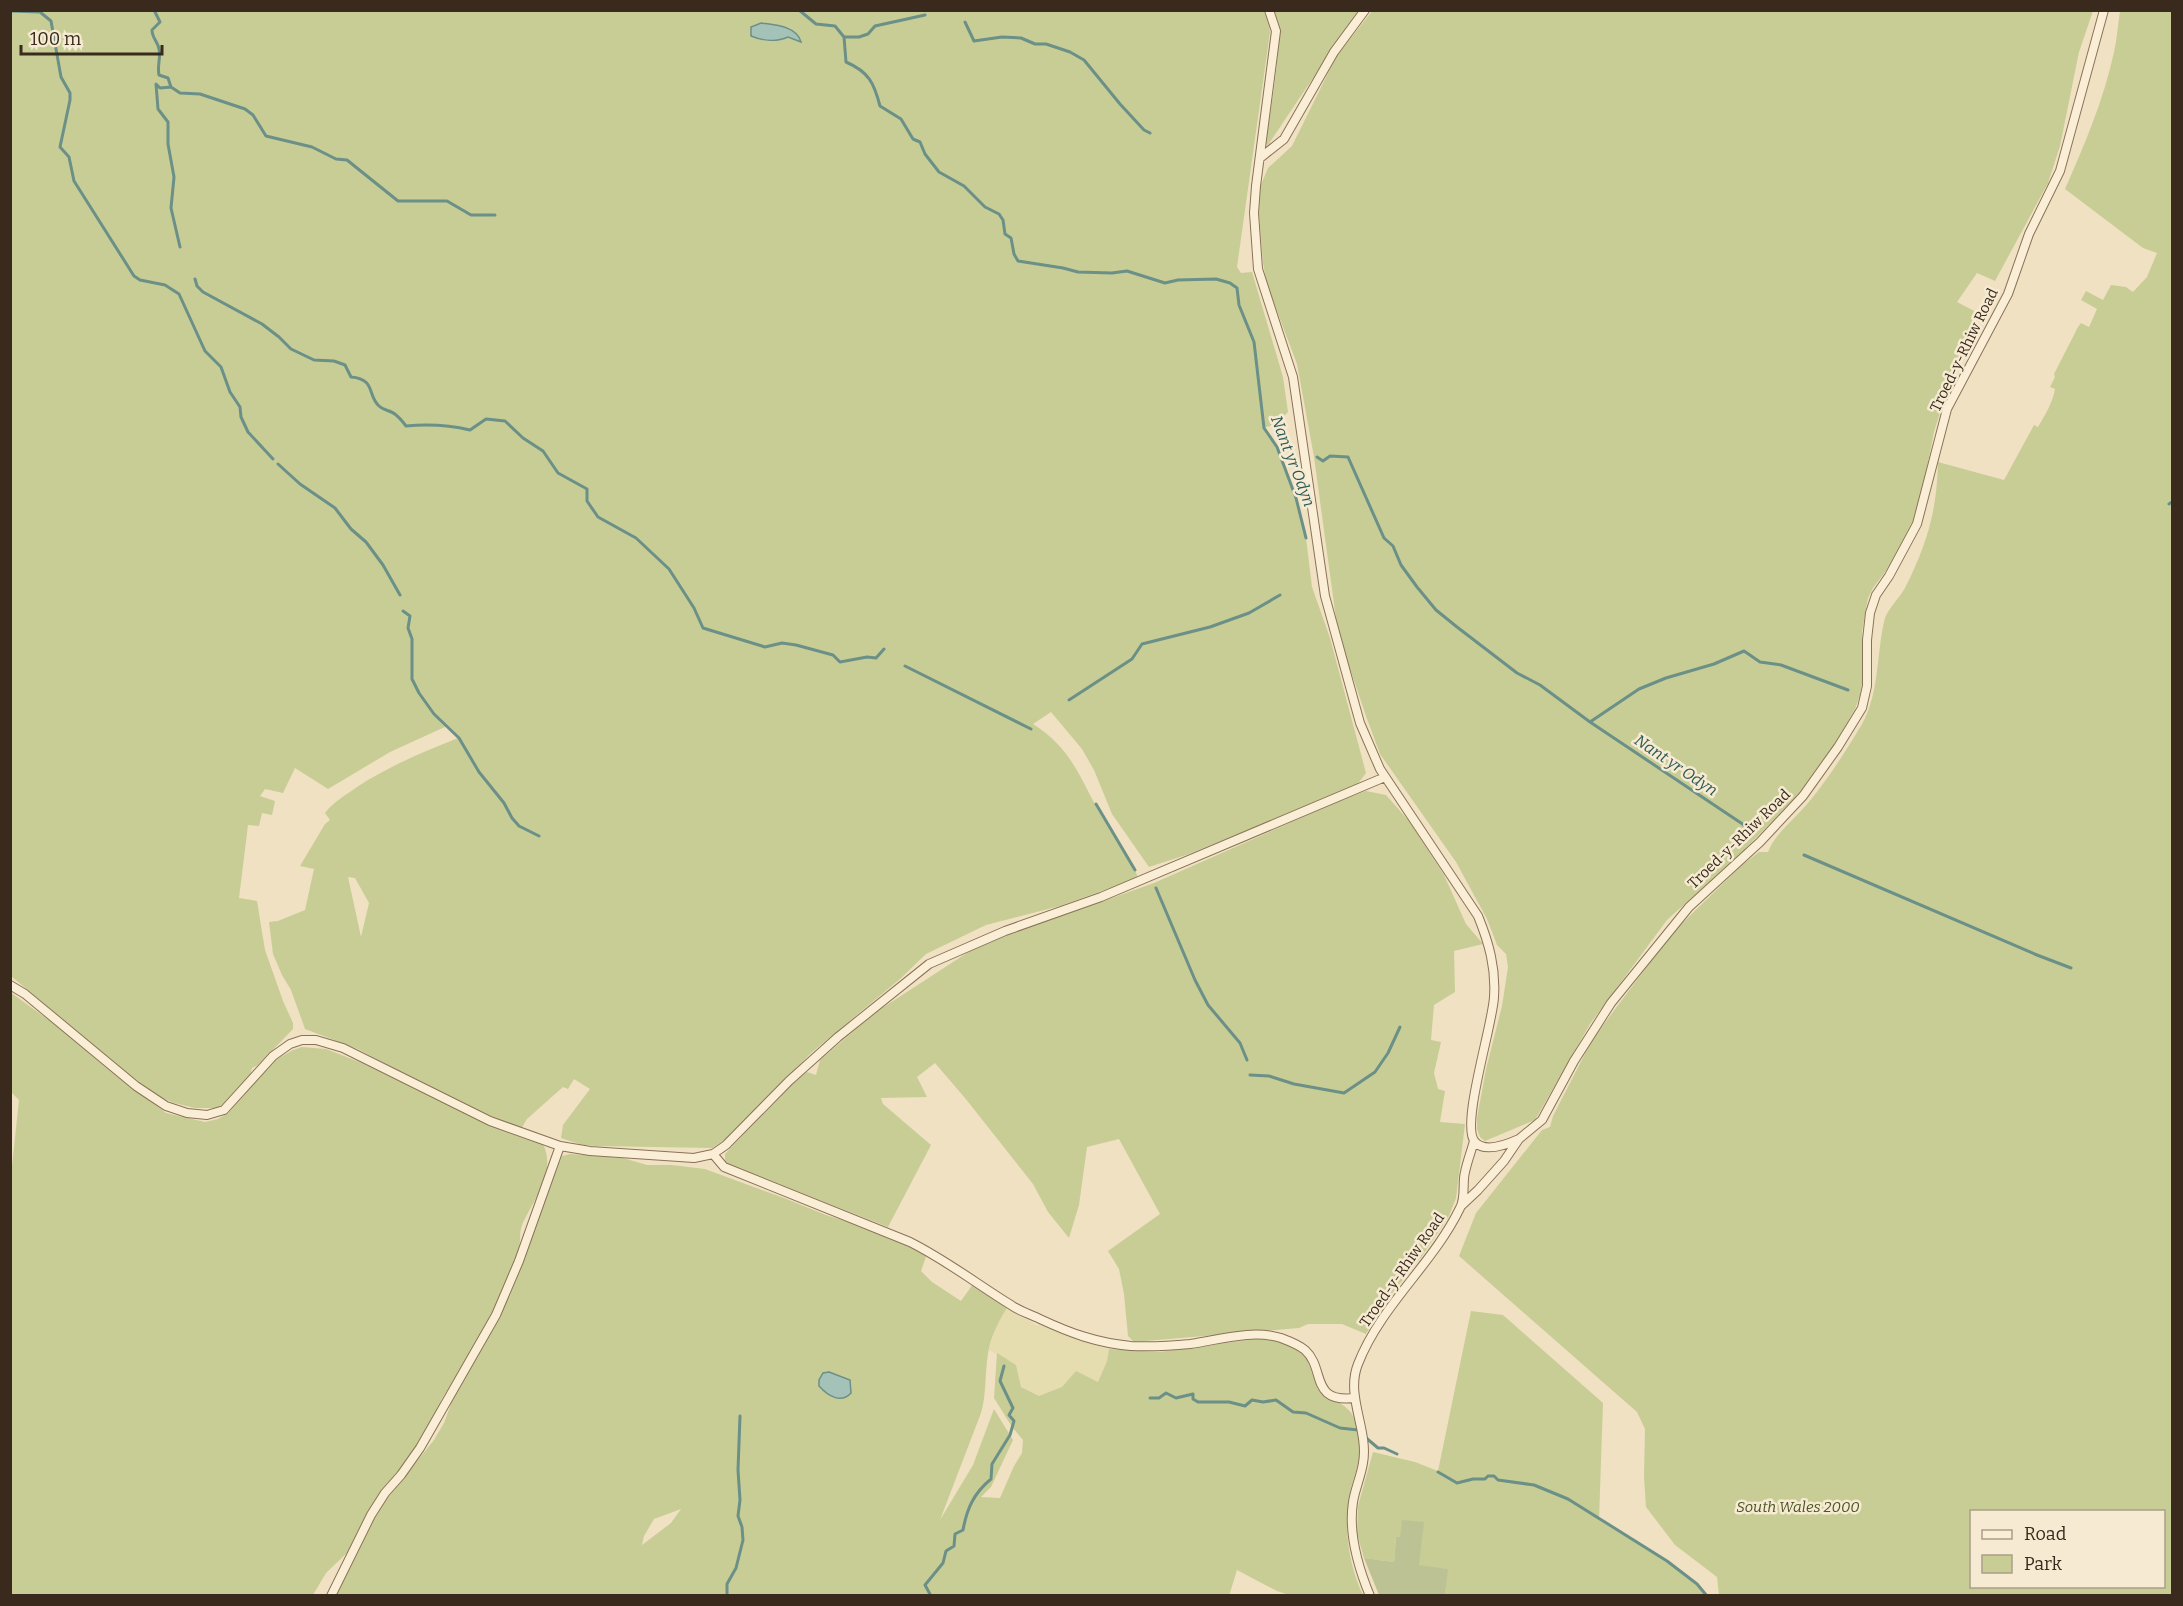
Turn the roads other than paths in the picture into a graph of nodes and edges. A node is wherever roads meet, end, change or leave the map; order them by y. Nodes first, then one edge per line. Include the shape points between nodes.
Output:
1 (1269, 10) edge
2 (1365, 10) edge
3 (2104, 10) edge
4 (1260, 158) junction
5 (1385, 777) junction
6 (10, 985) edge
7 (1519, 1139) junction
8 (1474, 1142) junction
9 (560, 1146) junction
10 (713, 1155) junction
11 (1462, 1205) junction
12 (1355, 1398) junction
13 (331, 1596) edge
14 (1370, 1596) edge

1 - 4 street via 1275,31
2 - 4 street via 1334,52 1284,139
3 - 7 street, Troed-y-Rhiw Road via 2060,171 2029,234 2008,294 1947,410 1917,524 1876,595 1870,613 1867,686 1862,708 1803,796 1689,907 1611,1003 1542,1120
4 - 5 street via 1254,213 1258,269 1293,377 1332,626 1360,723
5 - 8 street via 1478,916 1488,940 1494,967 1494,997 1471,1117
5 - 10 street via 1101,897 1005,931 929,964 838,1037
6 - 9 street via 136,1086 166,1106 187,1113 207,1115 224,1110 273,1056 291,1044 316,1040 343,1048 490,1121
7 - 8 street via 1490,1147
7 - 11 street, Troed-y-Rhiw Road
8 - 11 street, Troed-y-Rhiw Road via 1464,1174
9 - 10 street via 652,1156
9 - 13 street via 496,1315 420,1448 371,1515
10 - 12 street via 724,1167 918,1245 1012,1306 1071,1333 1098,1342 1157,1347 1241,1336 1280,1338 1306,1351 1330,1395
11 - 12 street, Troed-y-Rhiw Road via 1442,1242 1374,1330 1357,1366
12 - 14 street, Troed-y-Rhiw Road via 1365,1444 1352,1528

